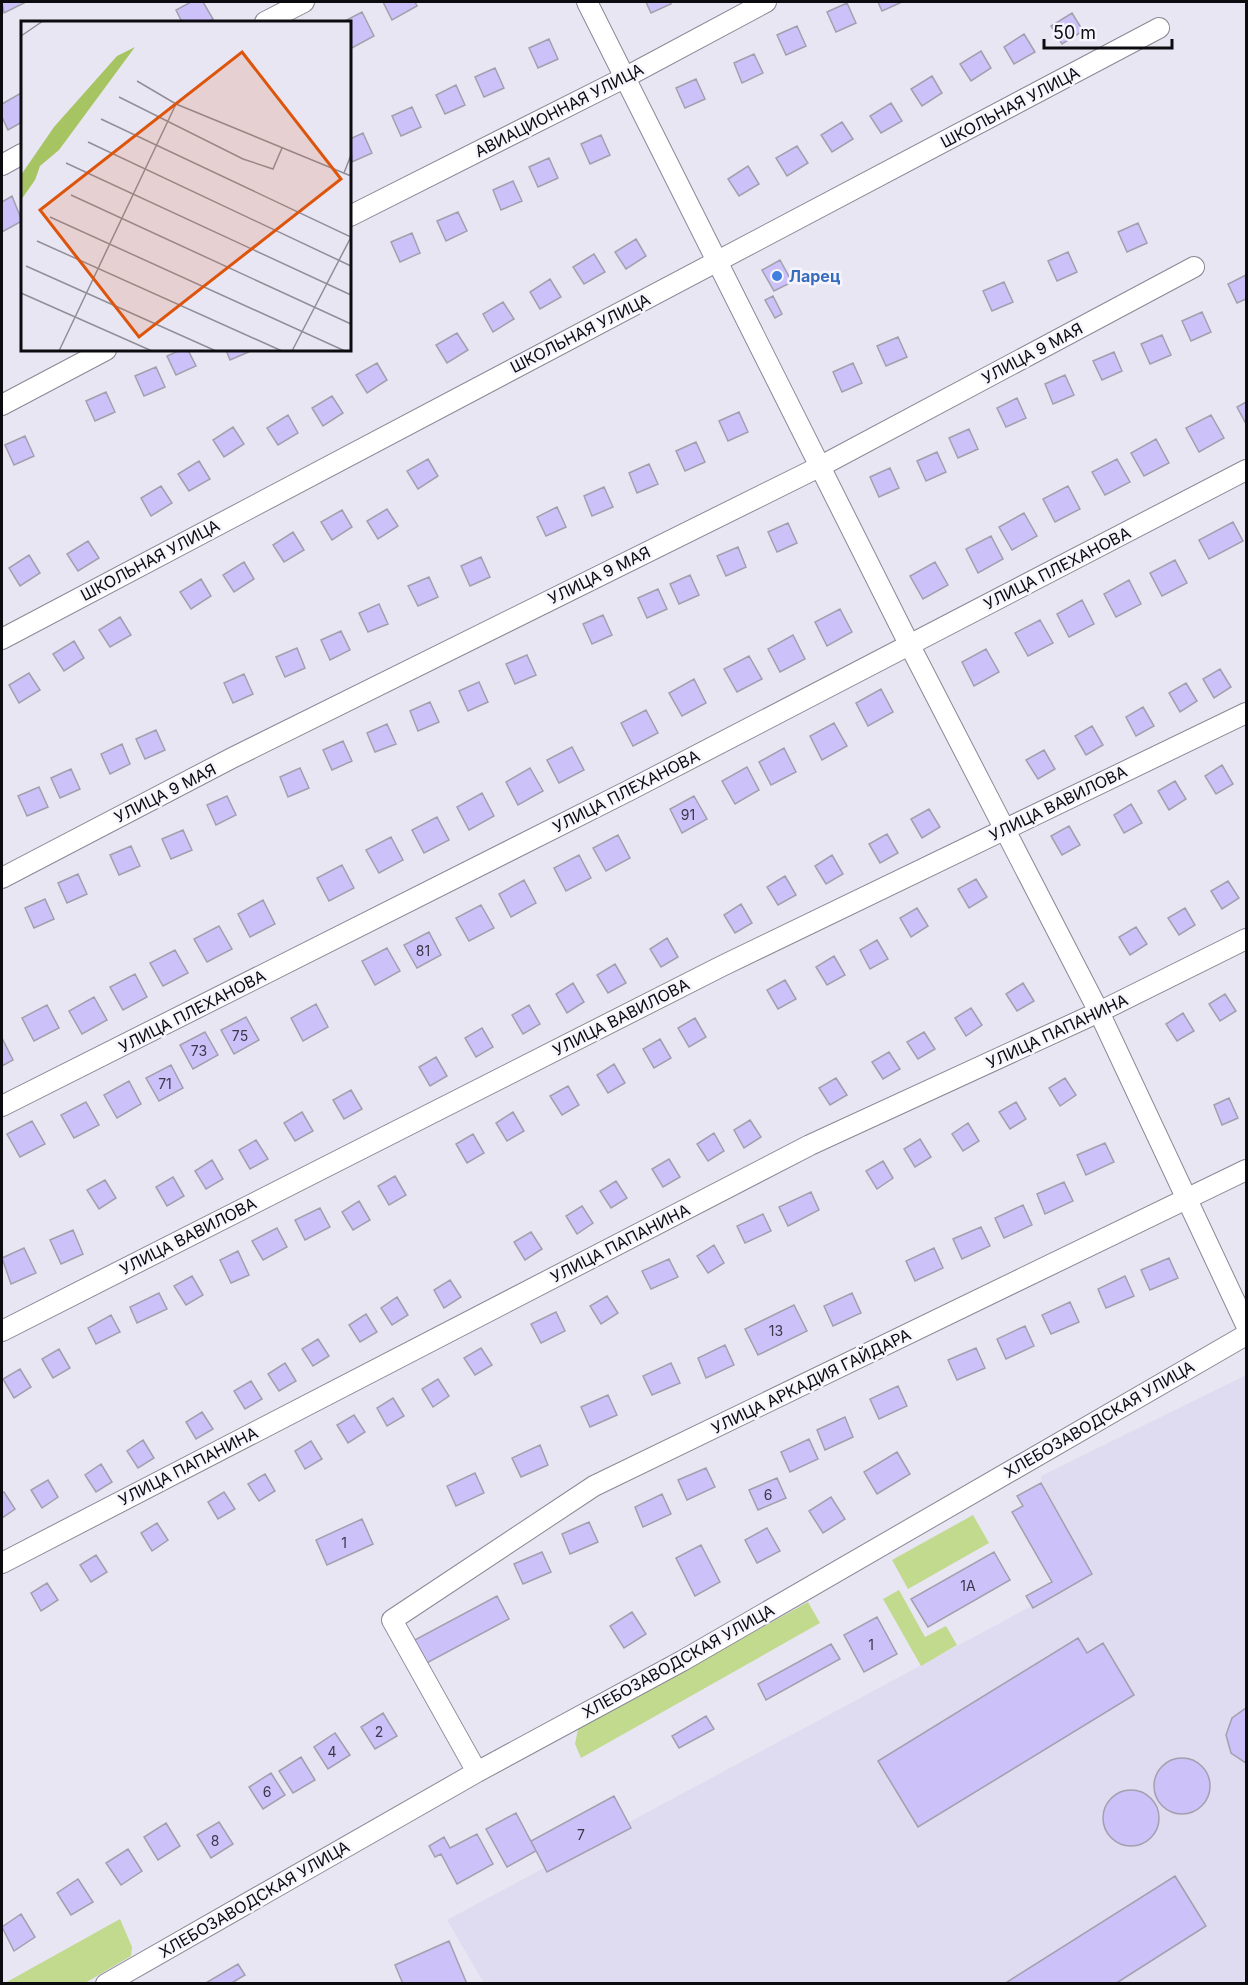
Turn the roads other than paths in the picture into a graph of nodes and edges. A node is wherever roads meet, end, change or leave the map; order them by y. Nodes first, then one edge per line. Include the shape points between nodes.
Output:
1 (304, 2) edge
2 (587, 2) edge
3 (766, 2) edge
4 (267, 21) edge
5 (1159, 28) dead end
6 (624, 78) junction
7 (21, 155) edge
8 (2, 165) edge
9 (351, 215) edge
10 (718, 263) junction
11 (1194, 267) dead end
12 (104, 351) edge
13 (2, 405) edge
14 (821, 466) junction
15 (1246, 470) edge
16 (2, 639) edge
17 (909, 644) junction
18 (1246, 713) edge
19 (1004, 829) junction
20 (2, 878) edge
21 (1246, 939) edge
22 (1099, 1012) junction
23 (2, 1106) edge
24 (1246, 1170) edge
25 (1185, 1199) junction
26 (1246, 1325) edge
27 (2, 1331) edge
28 (1246, 1335) edge
29 (2, 1563) edge
30 (477, 1772) junction
31 (106, 1983) edge

1 - 4 street
2 - 6 street
3 - 6 street, АВИАЦИОННАЯ УЛИЦА
5 - 10 street, ШКОЛЬНАЯ УЛИЦА
6 - 9 street, АВИАЦИОННАЯ УЛИЦА
6 - 10 street
7 - 8 street
10 - 14 street
10 - 16 street, ШКОЛЬНАЯ УЛИЦА
11 - 14 street, УЛИЦА 9 МАЯ
12 - 13 street
14 - 17 street
14 - 20 street, УЛИЦА 9 МАЯ via 232,758
15 - 17 street, УЛИЦА ПЛЕХАНОВА
17 - 19 street
17 - 23 street, УЛИЦА ПЛЕХАНОВА via 628,791
18 - 19 street, УЛИЦА ВАВИЛОВА
19 - 22 street
19 - 27 street, УЛИЦА ВАВИЛОВА via 690,982
21 - 22 street, УЛИЦА ПАПАНИНА
22 - 25 street
22 - 29 street, УЛИЦА ПАПАНИНА via 810,1145
24 - 25 street, УЛИЦА АРКАДИЯ ГАЙДАРА
25 - 26 street
25 - 30 street, УЛИЦА АРКАДИЯ ГАЙДАРА via 594,1486 392,1620
28 - 30 street, ХЛЕБОЗАВОДСКАЯ УЛИЦА via 682,1661
30 - 31 street, ХЛЕБОЗАВОДСКАЯ УЛИЦА

